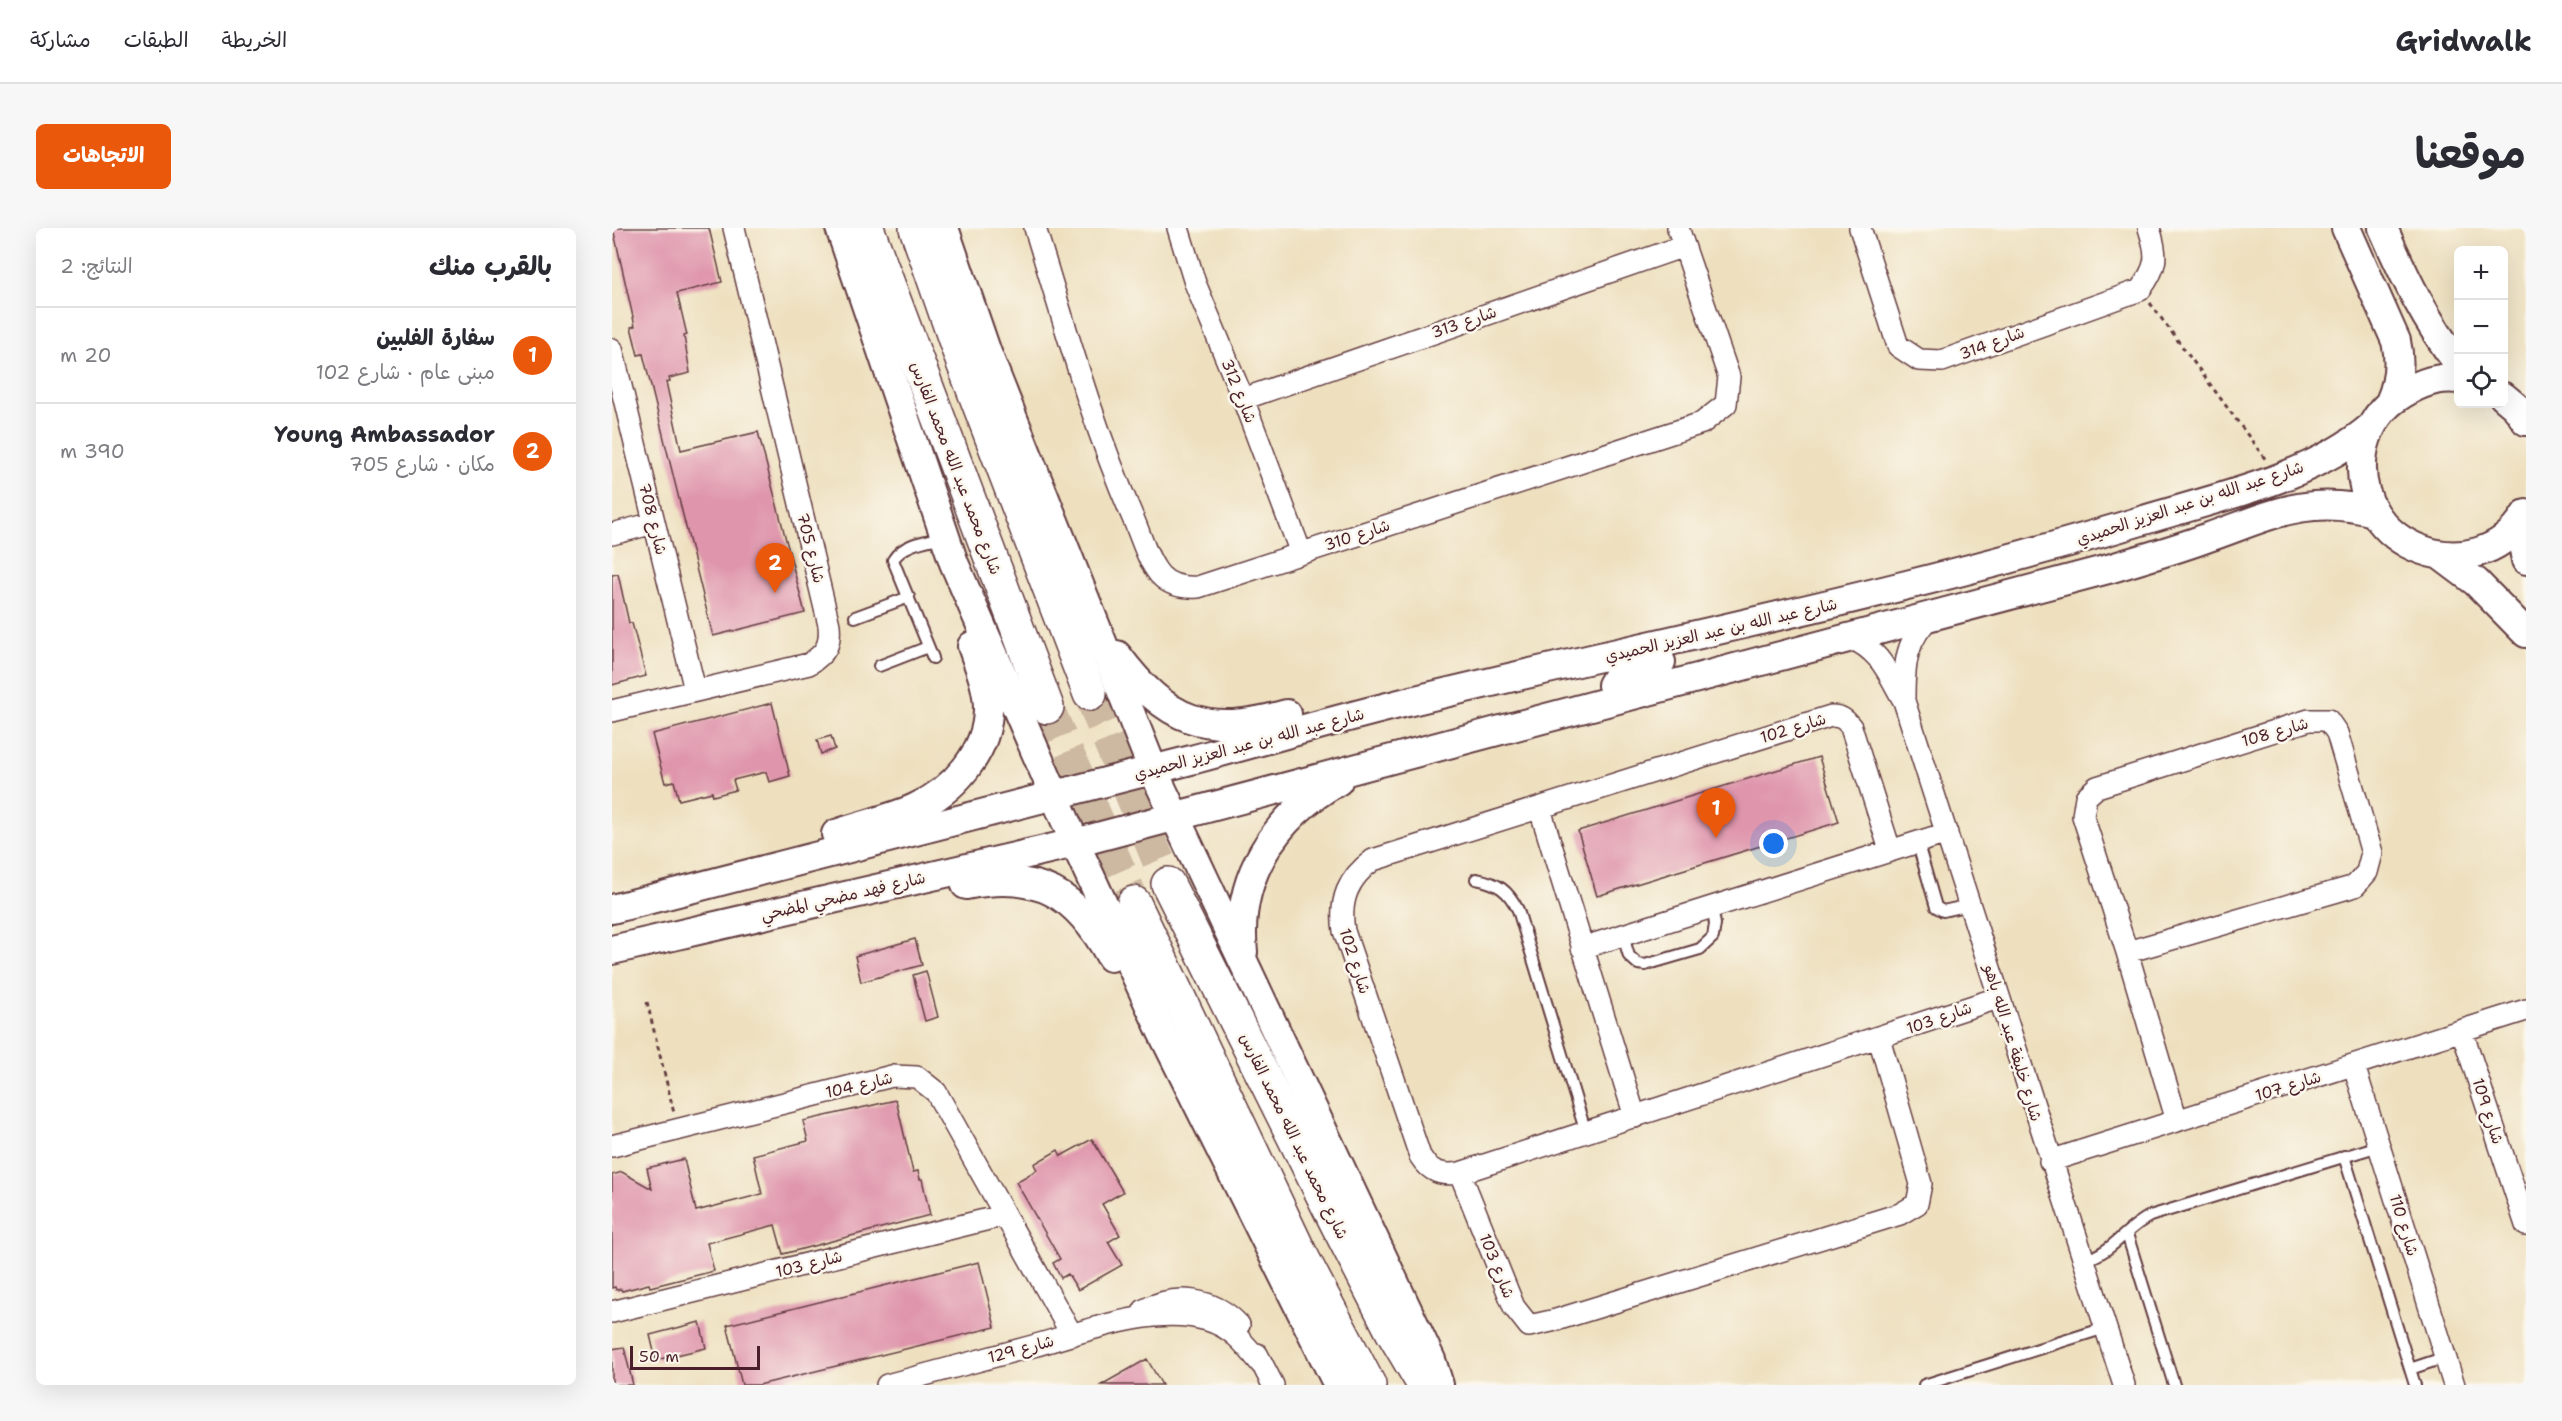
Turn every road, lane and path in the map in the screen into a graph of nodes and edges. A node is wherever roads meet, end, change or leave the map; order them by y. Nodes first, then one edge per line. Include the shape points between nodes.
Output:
1 (734, 228) edge
2 (840, 228) edge
3 (867, 228) edge
4 (916, 228) edge
5 (944, 228) edge
6 (1035, 228) edge
7 (1178, 228) edge
8 (1860, 228) edge
9 (2149, 228) edge
10 (2346, 228) edge
11 (2383, 228) edge
12 (1681, 237) edge
13 (2140, 290) junction
14 (612, 349) edge
15 (2454, 358) edge
16 (2454, 380) edge
17 (1244, 399) junction
18 (2390, 402) junction
19 (2372, 426) junction
20 (2279, 477) junction
21 (2374, 512) junction
22 (2524, 517) edge
23 (654, 523) junction
24 (612, 534) edge
25 (949, 550) junction
26 (1301, 553) junction
27 (2440, 555) junction
28 (2526, 560) edge
29 (909, 597) junction
30 (1834, 604) junction
31 (1933, 614) junction
32 (855, 617) dead end
33 (1098, 629) junction
34 (2526, 633) edge
35 (1849, 637) junction
36 (928, 647) junction
37 (933, 658) dead end
38 (879, 666) dead end
39 (1492, 682) junction
40 (695, 690) junction
41 (1090, 694) tunnel mouth
42 (1616, 698) junction
43 (1904, 701) junction
44 (1047, 707) tunnel mouth
45 (612, 711) edge
46 (1369, 763) junction
47 (1153, 770) junction
48 (1056, 795) junction
49 (1540, 809) junction
50 (1173, 817) junction
51 (1947, 833) junction
52 (1917, 841) junction
53 (1075, 843) junction
54 (1890, 850) junction
55 (785, 865) junction
56 (1476, 879) dead end
57 (1168, 884) tunnel mouth
58 (1134, 903) tunnel mouth
59 (1970, 904) junction
60 (1712, 907) junction
61 (612, 909) edge
62 (721, 924) junction
63 (1623, 936) junction
64 (1582, 948) junction
65 (612, 950) edge
66 (2127, 952) junction
67 (1244, 960) junction
68 (1998, 998) junction
69 (648, 1002) dead end
70 (2526, 1011) edge
71 (1161, 1030) junction
72 (2462, 1031) junction
73 (1879, 1038) junction
74 (2354, 1066) junction
75 (1635, 1117) junction
76 (2177, 1121) junction
77 (678, 1130) junction
78 (1586, 1133) junction
79 (612, 1146) edge
80 (2379, 1146) junction
81 (2344, 1156) junction
82 (2050, 1161) junction
83 (1460, 1173) junction
84 (1005, 1215) junction
85 (2526, 1225) edge
86 (2127, 1234) junction
87 (2083, 1261) junction
88 (612, 1312) edge
89 (2105, 1328) junction
90 (1072, 1335) junction
91 (2446, 1357) junction
92 (2410, 1369) junction
93 (1940, 1382) edge
94 (887, 1385) edge
95 (1273, 1385) edge
96 (1338, 1385) edge
97 (1369, 1385) edge
98 (1424, 1385) edge
99 (1439, 1385) edge
100 (1923, 1385) edge
101 (2124, 1385) edge
102 (2174, 1385) edge
103 (2415, 1385) edge
104 (2454, 1385) edge

1 - 40 street, شارع 705 via 830,636 828,648 809,664
2 - 25 street
3 - 44 main road, شارع محمد عبد الله محمد الفارس
4 - 41 main road via 962,360
5 - 33 street via 987,353
6 - 26 street, شارع 310 via 1120,488 1159,573 1180,587 1198,587
7 - 17 street, شارع 312 via 1195,283
8 - 13 street, شارع 314 via 1898,346 1919,360 1942,361
9 - 13 street via 2156,250 2153,273
10 - 18 street via 2396,341 2398,378
11 - 15 street via 2418,303
12 - 17 street, شارع 313
12 - 26 street, شارع 310 via 1729,377 1726,404 1702,423
13 - 20 path
14 - 23 street, شارع 708
16 - 18 street via 2431,381
17 - 26 street, شارع 312
18 - 19 street
19 - 20 street, شارع عبد الله بن عبد العزيز الحميدي via 2329,456
19 - 21 street via 2361,465 2363,485
20 - 30 street, شارع عبد الله بن عبد العزيز الحميدي via 2110,530
21 - 27 street via 2397,538 2417,550
21 - 31 street via 2340,504 2287,510 2122,565
22 - 27 street via 2506,537 2486,548 2464,555
22 - 28 street via 2522,539
23 - 24 street
23 - 40 street, شارع 708
25 - 29 lane via 907,546 896,554 893,560
25 - 48 street
25 - 55 street via 961,613 987,695 987,723 978,747 958,777 931,800 832,835
27 - 34 street via 2476,582
29 - 32 lane
29 - 36 lane
30 - 39 street, شارع عبد الله بن عبد العزيز الحميدي
30 - 42 street via 1760,633 1622,673 1612,686
31 - 35 street
31 - 43 street, شارع خليفة عبد الله باهو via 1915,635 1906,656
33 - 39 street via 1152,696 1189,718 1231,726 1417,687
33 - 47 street
35 - 42 street
35 - 43 street, شارع خليفة عبد الله باهو via 1879,657
36 - 37 lane
36 - 38 lane
39 - 47 street, شارع عبد الله بن عبد العزيز الحميدي
40 - 45 street, شارع 705
42 - 46 street
43 - 51 street, شارع خليفة عبد الله باهو
46 - 50 street
46 - 67 street via 1305,802 1266,846 1249,882 1245,901
47 - 48 street, شارع عبد الله بن عبد العزيز الحميدي
47 - 50 street
48 - 53 street
48 - 55 street
49 - 54 street, شارع 102 via 1839,716 1851,727
49 - 64 street
49 - 83 street, شارع 102 via 1373,860 1355,877 1344,898 1344,931 1420,1156 1437,1173
50 - 53 street
50 - 67 street
51 - 52 street
51 - 59 street, شارع خليفة عبد الله باهو
52 - 54 street
52 - 59 lane via 1936,907 1943,911
53 - 62 street, شارع فهد مضحي المضحي
53 - 71 street
54 - 60 street
55 - 61 street
56 - 78 lane via 1499,885 1518,910
57 - 98 main road, شارع محمد عبد الله محمد الفارس via 1342,1234
58 - 97 main road via 1299,1251
59 - 68 street, شارع خليفة عبد الله باهو
60 - 63 street
60 - 63 lane via 1715,931 1710,942 1700,949 1651,964 1638,964 1629,956
62 - 65 street, شارع فهد مضحي المضحي
62 - 71 street via 786,919 984,881 1032,883 1060,896 1083,915
63 - 64 street
64 - 75 street
66 - 66 street, شارع 108 via 2355,886 2367,872 2372,853 2337,733 2328,720 2309,720 2108,783 2086,797 2083,816
66 - 76 street, شارع 108
67 - 99 street via 1431,1360
68 - 73 street, شارع 103
68 - 82 street, شارع خليفة عبد الله باهو
69 - 77 path
70 - 72 street, شارع 107
71 - 96 street
72 - 74 street, شارع 107
72 - 85 street, شارع 109
73 - 75 street, شارع 103
73 - 83 street, شارع 103 via 1922,1184 1917,1204 1900,1214 1529,1326 1514,1307
74 - 76 street, شارع 107
74 - 80 street, شارع 110
75 - 78 street, شارع 103
76 - 82 street, شارع 107
77 - 79 street, شارع 104
77 - 84 street, شارع 104 via 892,1076 917,1077 936,1092
78 - 83 street, شارع 103
80 - 81 lane
80 - 91 street, شارع 110
81 - 86 lane via 2150,1216
81 - 92 lane
82 - 87 street, شارع خليفة عبد الله باهو
84 - 88 street, شارع 103
84 - 90 street, شارع 104
86 - 87 lane via 2107,1251
86 - 102 lane
87 - 89 street, شارع خليفة عبد الله باهو
89 - 93 lane
89 - 101 street, شارع خليفة عبد الله باهو
90 - 94 street, شارع 129
90 - 95 street, شارع 129 via 1121,1322 1173,1300 1192,1300 1222,1311 1242,1328
91 - 92 lane
91 - 104 street, شارع 110
92 - 103 lane
93 - 100 lane

